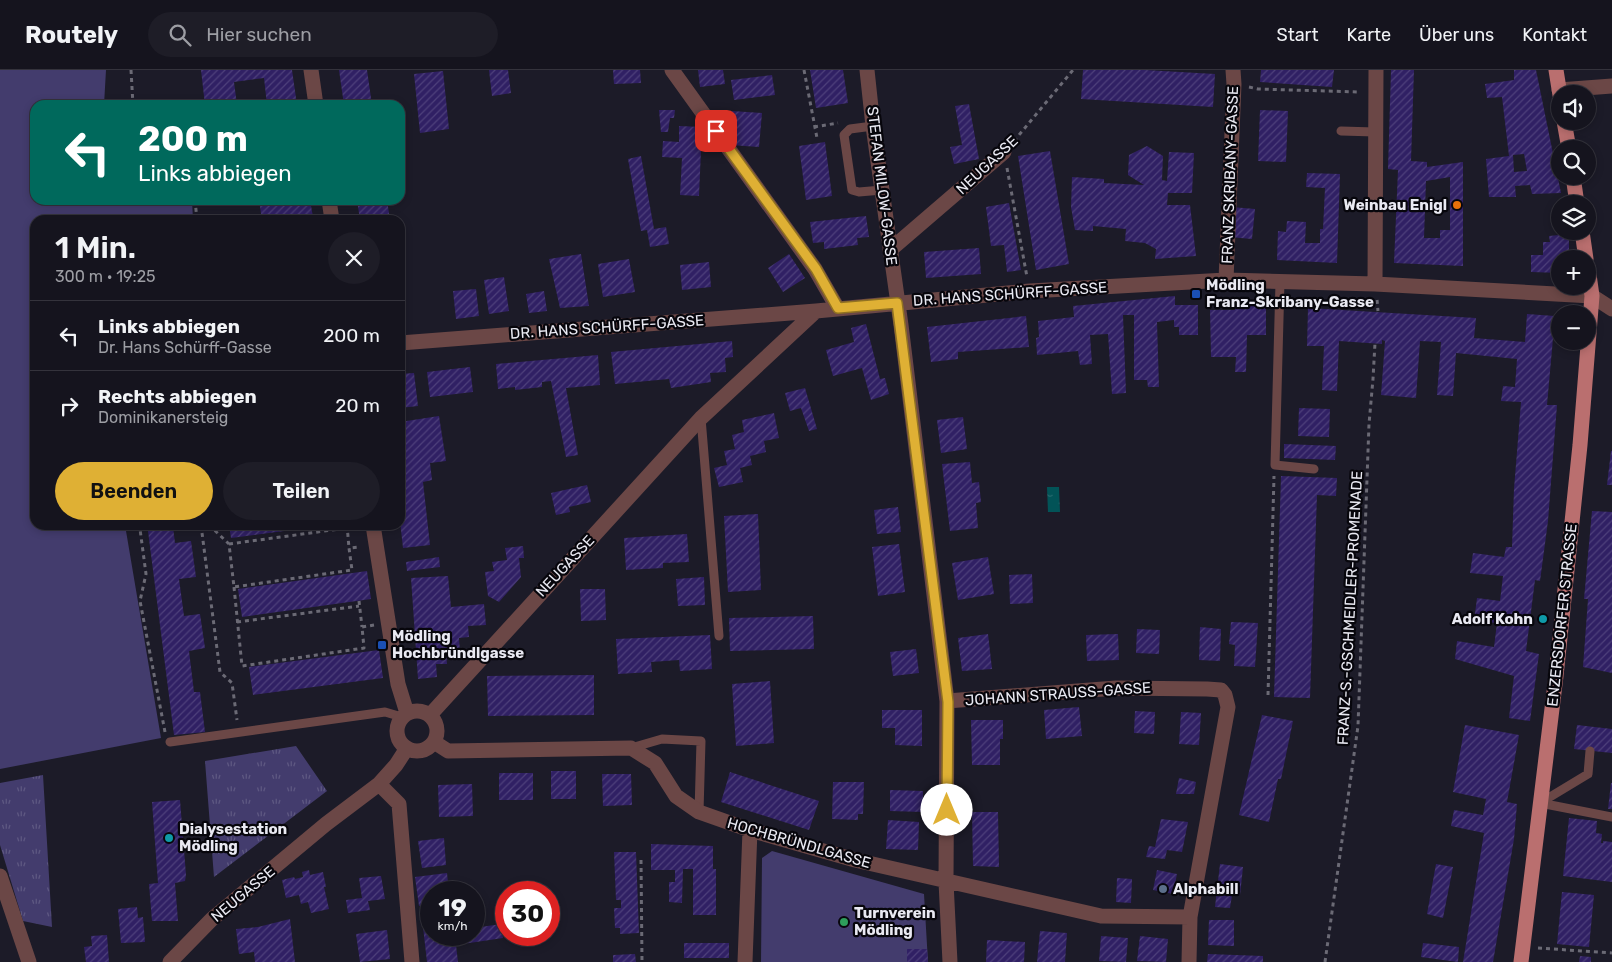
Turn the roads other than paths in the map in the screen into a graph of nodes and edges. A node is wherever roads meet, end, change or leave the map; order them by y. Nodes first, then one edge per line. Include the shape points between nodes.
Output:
1 (311, 70) edge
2 (672, 70) edge
3 (867, 70) edge
4 (1376, 70) edge
5 (1556, 70) edge
6 (1233, 77) edge
7 (1559, 85) edge
8 (1612, 86) edge
9 (1596, 88) edge
10 (315, 100) edge
11 (873, 126) junction
12 (1341, 131) dead end
13 (1375, 132) junction
14 (1004, 152) road end
15 (882, 190) junction
16 (890, 250) junction
17 (1226, 280) junction
18 (1280, 282) junction
19 (1375, 284) junction
20 (1592, 296) junction
21 (897, 303) junction
22 (838, 308) junction
23 (1612, 309) edge
24 (816, 311) junction
25 (405, 343) edge
26 (701, 418) junction
27 (1314, 469) dead end
28 (374, 530) edge
29 (719, 636) dead end
30 (948, 702) junction
31 (405, 715) junction
32 (430, 715) junction
33 (170, 742) road end
34 (434, 742) junction
35 (406, 748) junction
36 (631, 748) junction
37 (1590, 750) dead end
38 (379, 784) junction
39 (1540, 803) junction
40 (699, 812) junction
41 (1612, 817) edge
42 (750, 830) junction
43 (0, 876) edge
44 (946, 882) junction
45 (1190, 917) junction
46 (1521, 955) edge
47 (29, 962) edge
48 (170, 962) edge
49 (412, 962) edge
50 (745, 962) edge
51 (950, 962) edge
52 (1189, 962) edge

1 - 10 street
2 - 22 street via 816,269
3 - 11 street, STEFAN MILOW-GASSE
4 - 13 street
5 - 7 main road
6 - 17 street, FRANZ SKRIBANY-GASSE
8 - 9 street
11 - 15 street, STEFAN MILOW-GASSE
11 - 15 lane via 850,129 844,135 852,190
12 - 13 lane
13 - 19 street
14 - 16 street, NEUGASSE
15 - 16 street, STEFAN MILOW-GASSE
16 - 21 street, STEFAN MILOW-GASSE
17 - 18 street, DR. HANS SCHÜRFF-GASSE
17 - 21 street, DR. HANS SCHÜRFF-GASSE via 1030,291
18 - 19 street, DR. HANS SCHÜRFF-GASSE
18 - 27 lane via 1275,466
19 - 20 street, DR. HANS SCHÜRFF-GASSE
20 - 23 street
20 - 39 main road, ENZERSDORFER STRASSE via 1580,445
21 - 22 street, DR. HANS SCHÜRFF-GASSE
21 - 30 street, STEFAN MILOW-GASSE
22 - 24 street, DR. HANS SCHÜRFF-GASSE
24 - 25 street, DR. HANS SCHÜRFF-GASSE
24 - 26 street, NEUGASSE
26 - 29 lane
26 - 32 street, NEUGASSE
28 - 31 street
30 - 44 street, STEFAN MILOW-GASSE
30 - 45 street, JOHANN STRAUSS-GASSE via 1116,688 1221,690 1228,707
31 - 32 street via 419,711
31 - 33 lane via 385,712
31 - 35 street via 399,722 397,734
32 - 34 street via 438,731
34 - 35 street via 424,750
34 - 36 street via 448,751
35 - 38 street, NEUGASSE
36 - 40 street, HOCHBRÜNDLGASSE via 655,763 676,796
36 - 40 lane via 662,739 701,741
37 - 39 lane via 1588,774
38 - 48 street, NEUGASSE via 212,919
38 - 49 street via 398,804
39 - 41 lane
39 - 46 main road, ENZERSDORFER STRASSE
40 - 42 street, HOCHBRÜNDLGASSE
42 - 44 street, HOCHBRÜNDLGASSE
42 - 50 street
43 - 47 street
44 - 45 street, HOCHBRÜNDLGASSE via 1101,916
44 - 51 street, STEFAN MILOW-GASSE
45 - 52 street, JOHANN STRAUSS-GASSE

